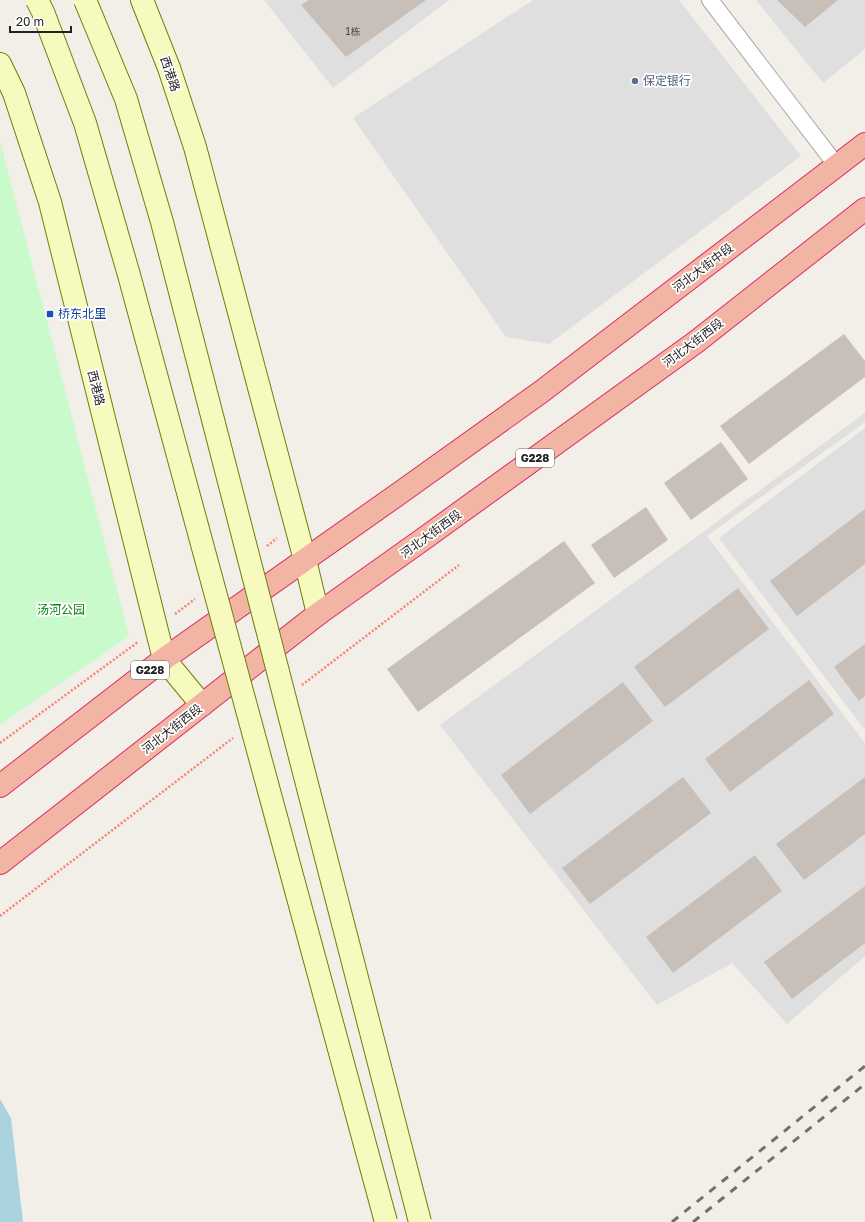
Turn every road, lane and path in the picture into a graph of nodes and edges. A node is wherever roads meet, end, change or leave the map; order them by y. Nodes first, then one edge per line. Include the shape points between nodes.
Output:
1 (36, 0) edge
2 (85, 0) edge
3 (142, 0) edge
4 (710, 0) edge
5 (0, 64) edge
6 (865, 144) edge
7 (837, 166) junction
8 (865, 209) edge
9 (305, 560) junction
10 (459, 565) dead end
11 (318, 614) junction
12 (164, 659) junction
13 (302, 685) dead end
14 (202, 705) junction
15 (233, 738) dead end
16 (0, 786) edge
17 (0, 863) edge
18 (0, 916) edge
19 (386, 1222) edge
20 (420, 1222) edge

1 - 19 main road, bridge via 43,12 85,123 129,275
2 - 20 main road, bridge via 126,98 162,222
3 - 9 main road, 西港路 via 169,68 195,147
4 - 7 street
5 - 12 main road, 西港路 via 14,93 50,202
6 - 7 highway, 河北大街中段 / G228
7 - 9 highway, 河北大街中段 / G228 via 541,392
8 - 11 highway, 河北大街西段 / G228 via 696,342
9 - 11 main road, 西港路
9 - 12 highway, G228
10 - 13 path
11 - 14 highway, 河北大街西段 / G228
12 - 14 main road, 西港路
12 - 16 highway, G228
14 - 17 highway, 河北大街西段 / G228
15 - 18 path

